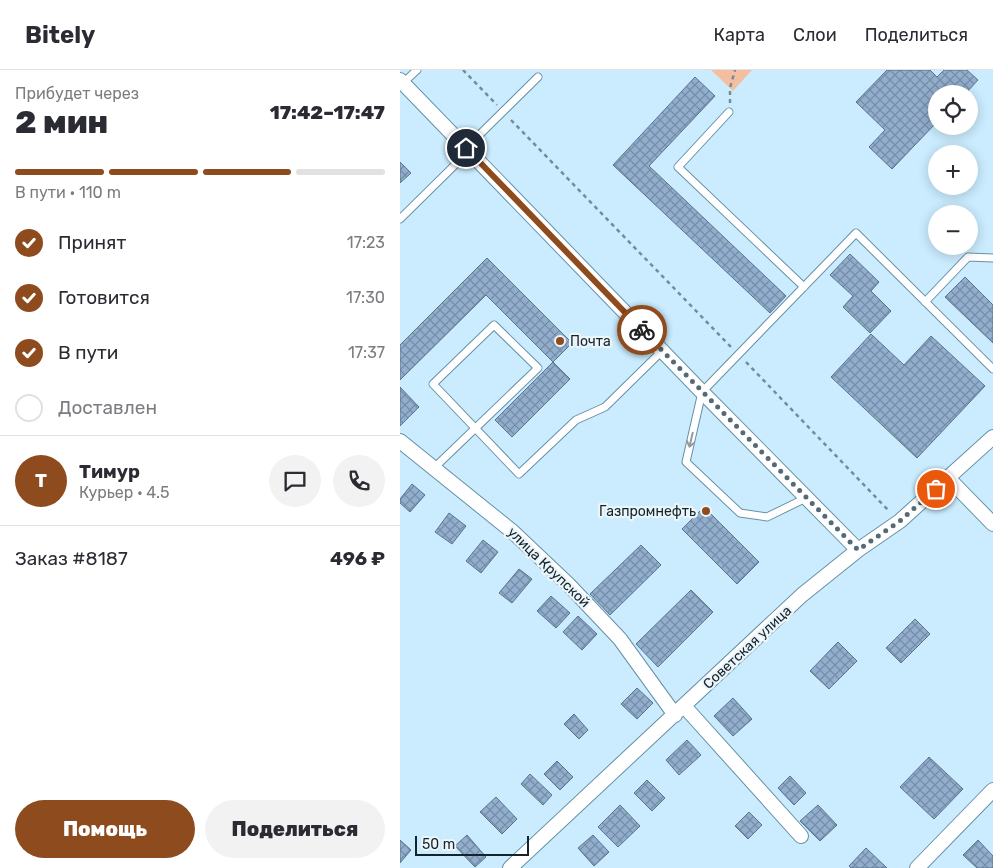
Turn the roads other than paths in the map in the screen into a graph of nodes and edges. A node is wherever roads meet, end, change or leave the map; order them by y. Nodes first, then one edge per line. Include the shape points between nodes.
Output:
1 (417, 70) edge
2 (538, 77) dead end
3 (402, 81) edge
4 (730, 112) road end
5 (468, 150) junction
6 (400, 219) edge
7 (993, 258) edge
8 (804, 287) junction
9 (925, 302) junction
10 (662, 351) junction
11 (993, 369) edge
12 (702, 392) junction
13 (476, 428) junction
14 (993, 437) edge
15 (400, 441) edge
16 (434, 468) junction
17 (948, 478) junction
18 (806, 498) junction
19 (993, 524) edge
20 (858, 550) junction
21 (679, 711) junction
22 (993, 790) edge
23 (801, 836) dead end
24 (510, 868) edge
25 (917, 868) edge

1 - 3 lane
2 - 5 lane
3 - 5 street
4 - 8 lane via 678,167
5 - 6 lane
5 - 10 street
7 - 9 lane via 968,257
8 - 9 lane via 856,233
8 - 12 lane
9 - 11 lane
10 - 12 street
10 - 13 lane via 605,407 576,420 519,474
12 - 18 street
12 -> 18 lane via 686,462 740,514 767,517
13 - 13 lane via 433,384 494,324 538,368
13 - 16 lane
14 - 17 street, Советская улица
15 - 16 street, улица Крупской
16 - 21 street, улица Крупской via 514,532 568,584 620,639
17 - 19 street
17 - 20 street, Советская улица via 900,521
18 - 20 street
20 - 21 street, Советская улица via 802,595
21 - 23 street, улица Крупской
21 - 24 street, Советская улица
22 - 25 street

